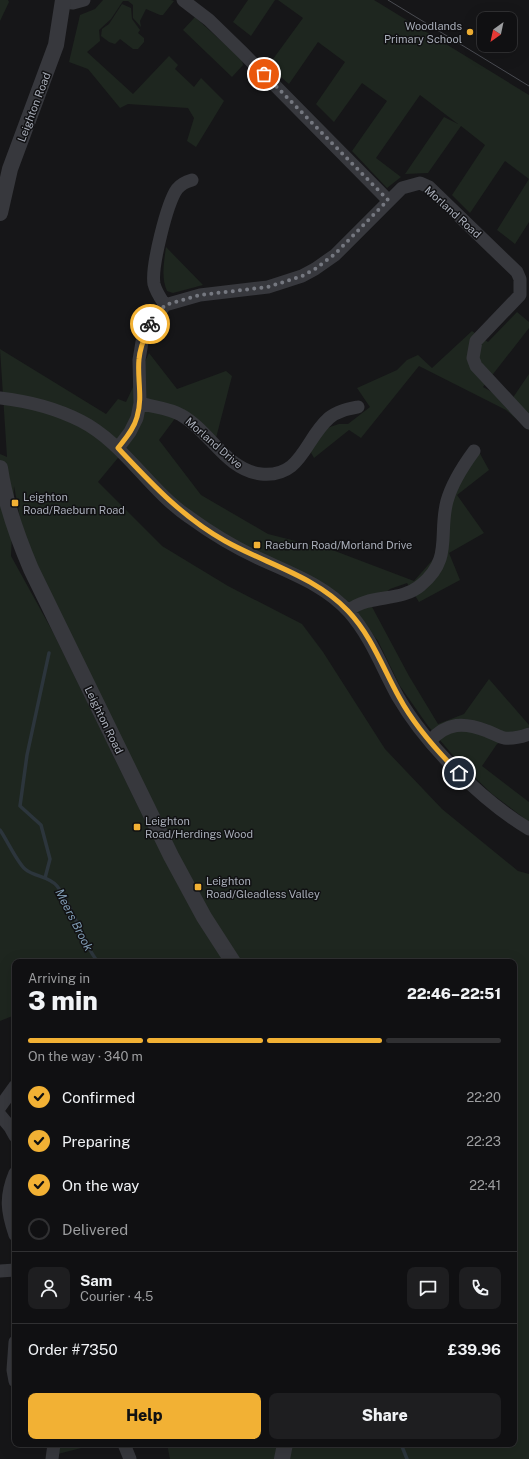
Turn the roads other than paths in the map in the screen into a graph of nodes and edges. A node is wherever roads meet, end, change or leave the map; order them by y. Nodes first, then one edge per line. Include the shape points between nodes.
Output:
1 (84, 0) edge
2 (183, 0) edge
3 (63, 1) edge
4 (192, 180) dead end
5 (388, 200) junction
6 (0, 213) edge
7 (165, 305) junction
8 (0, 398) edge
9 (140, 403) junction
10 (358, 407) dead end
11 (529, 423) edge
12 (118, 448) junction
13 (474, 451) dead end
14 (0, 468) edge
15 (348, 611) junction
16 (529, 734) edge
17 (430, 741) junction
18 (529, 828) edge
19 (231, 959) edge
20 (12, 1090) edge
21 (0, 1106) edge
22 (0, 1114) edge
23 (12, 1131) edge
24 (12, 1182) edge
25 (12, 1224) edge
26 (12, 1270) edge
27 (0, 1271) edge
28 (54, 1447) edge
29 (125, 1447) edge
30 (284, 1447) edge
31 (52, 1459) edge
32 (130, 1459) edge
33 (282, 1459) edge

1 - 3 street via 72,3
2 - 5 street via 244,53
3 - 6 street, Leighton Road via 56,45 10,169
4 - 7 street via 182,183 175,191 154,265 154,283
5 - 7 street, Morland Road via 335,254 302,276 268,287 200,295
5 - 11 street, Morland Road via 411,184 420,183 429,187 517,272 521,287 520,295 476,341 473,358 476,366
7 - 9 street via 150,325 142,342 139,360
8 - 12 street via 34,404 81,421
9 - 10 street, Morland Drive via 180,414 240,467 266,474 279,474 290,469 330,417 343,410
9 - 12 street via 137,418
12 - 15 street via 150,484 187,516 224,541 306,580
13 - 15 street via 454,482 447,500 444,546 432,575 408,593 393,598 370,600 355,605
14 - 19 street, Leighton Road via 15,530 31,569 171,856 204,917
15 - 17 street via 368,637 399,698
16 - 17 street via 517,738 504,738 477,727 457,725 443,729
17 - 18 street via 468,782
20 - 21 street
22 - 23 street
24 - 25 street via 7,1206
26 - 27 street
28 - 31 street
29 - 32 street
30 - 33 street

